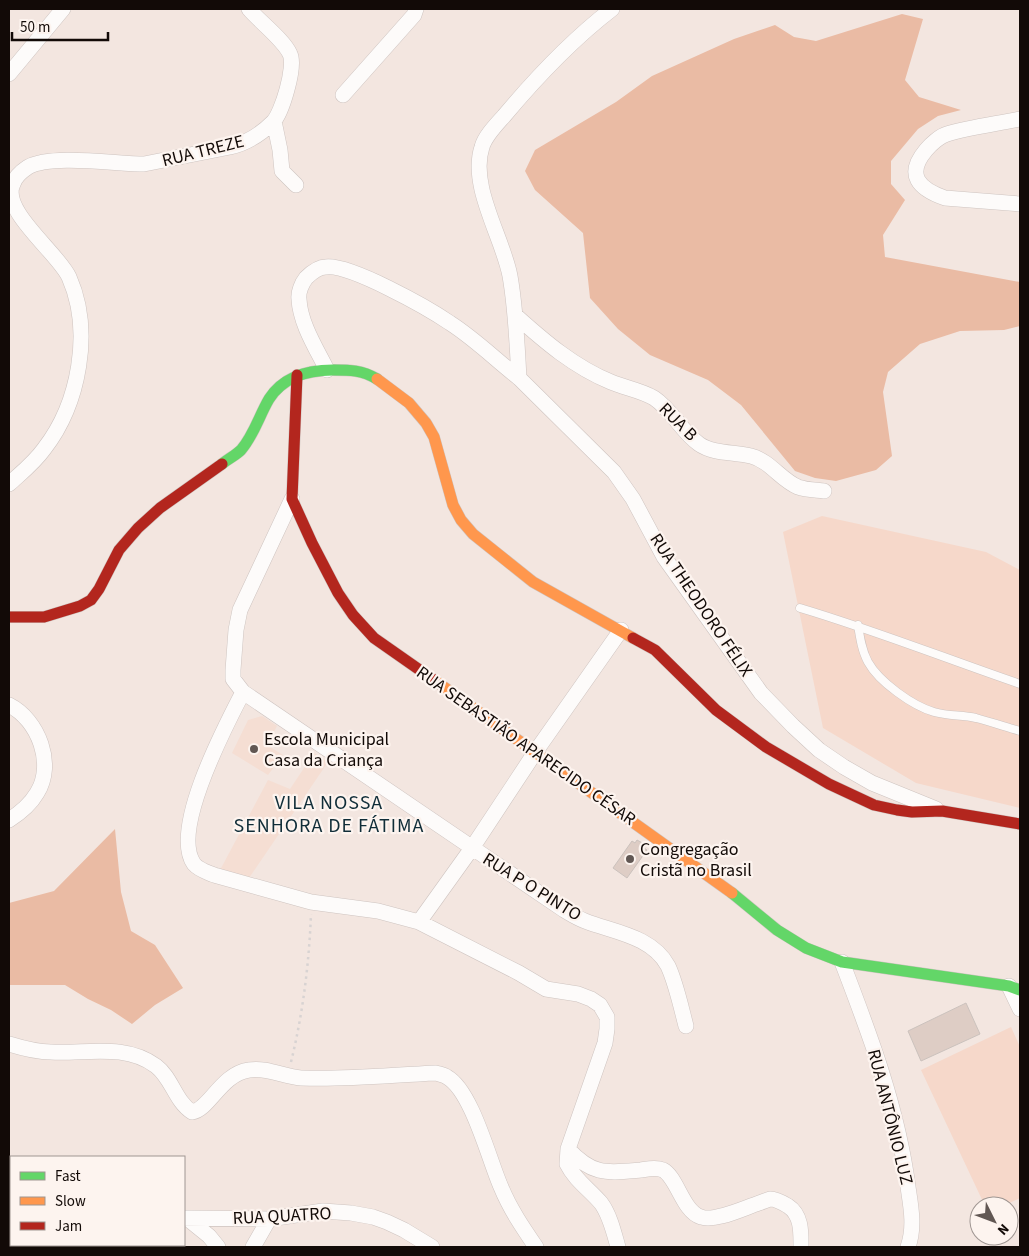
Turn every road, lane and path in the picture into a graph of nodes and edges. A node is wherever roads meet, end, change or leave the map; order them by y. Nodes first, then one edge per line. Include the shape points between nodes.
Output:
1 (63, 9) edge
2 (248, 9) edge
3 (416, 9) edge
4 (612, 9) edge
5 (9, 74) edge
6 (343, 95) dead end
7 (1020, 119) edge
8 (274, 121) junction
9 (296, 185) dead end
10 (1020, 204) edge
11 (515, 315) junction
12 (327, 370) junction
13 (297, 375) junction
14 (519, 378) junction
15 (9, 484) edge
16 (824, 491) dead end
17 (292, 499) junction
18 (800, 608) dead end
19 (9, 617) edge
20 (858, 625) junction
21 (627, 633) junction
22 (1020, 684) edge
23 (243, 692) junction
24 (9, 706) edge
25 (1020, 731) edge
26 (536, 751) junction
27 (942, 811) junction
28 (9, 820) edge
29 (1020, 824) edge
30 (472, 848) junction
31 (311, 902) junction
32 (419, 922) junction
33 (842, 962) junction
34 (1015, 988) edge
35 (1020, 1009) edge
36 (686, 1026) dead end
37 (9, 1044) edge
38 (288, 1076) junction
39 (568, 1149) junction
40 (186, 1219) edge
41 (269, 1219) junction
42 (218, 1247) edge
43 (253, 1247) edge
44 (432, 1247) edge
45 (536, 1247) edge
46 (618, 1247) edge
47 (802, 1247) edge
48 (908, 1247) edge

1 - 5 street
2 - 8 street via 291,54 290,79
3 - 6 street
4 - 11 street via 519,98 482,147 483,194 510,273
7 - 10 street via 945,134 920,157 915,173 923,186 945,198
8 - 9 street via 282,171
8 - 15 street, RUA TREZE via 242,144 157,163 41,163 29,167 13,182 10,194 18,214 70,278 80,315 80,355 72,395 57,429 26,470
11 - 14 street
11 - 16 street, RUA B via 571,360 610,382 653,398 700,446 752,456 797,487
12 - 13 street
12 - 14 street, RUA THEODORO FÉLIX via 308,332 298,297 302,282 310,273 325,267 343,269 397,292 449,322
12 - 21 street via 357,370 369,374 409,403 434,437 454,505 472,534 533,582
13 - 17 street, RUA SEBASTIÃO APARECIDO CÉSAR
13 - 19 street via 277,388 240,451 160,508 138,528 119,550 90,600 44,617
14 - 27 street, RUA THEODORO FÉLIX via 614,472 633,499 664,557 761,693 793,726 819,750 865,779
17 - 23 street via 240,610 232,670 233,679
17 - 26 street, RUA SEBASTIÃO APARECIDO CÉSAR via 338,593 374,638
18 - 20 lane
20 - 22 lane
20 - 25 lane via 862,647 874,671 912,702 936,713 979,719
21 - 26 street
21 - 27 street via 655,650 736,726 829,784 874,804 897,810
23 - 30 street, RUA P O PINTO
23 - 31 street via 202,776 190,822 190,856 202,871
24 - 28 street via 35,729 43,752 45,773 38,793 24,810
26 - 30 street
26 - 33 street, RUA SEBASTIÃO APARECIDO CÉSAR via 725,887 777,930 806,948
27 - 29 street
30 - 32 street
30 - 36 street, RUA P O PINTO via 564,910 582,920 640,940 657,952 669,968
31 - 32 street via 378,911
31 - 38 path via 309,954 300,1024
32 - 39 street via 546,989 578,994 600,1005 607,1017 605,1043
33 - 34 street, RUA SEBASTIÃO APARECIDO CÉSAR
33 - 48 street, RUA ANTÔNIO LUZ via 884,1076 898,1134 912,1212 912,1236
34 - 35 street
37 - 38 street via 49,1052 104,1051 136,1055 157,1066 192,1112 204,1106 223,1083 236,1074 262,1070
38 - 45 street via 436,1073 447,1077 468,1102 501,1187
39 - 46 street via 570,1170 607,1212
39 - 47 street via 593,1170 620,1172 655,1168 668,1173 684,1201 698,1217 718,1216 770,1199 781,1202 797,1215
40 - 41 street, RUA QUATRO
40 - 42 street
41 - 43 street
41 - 44 street, RUA QUATRO via 323,1211 373,1217

